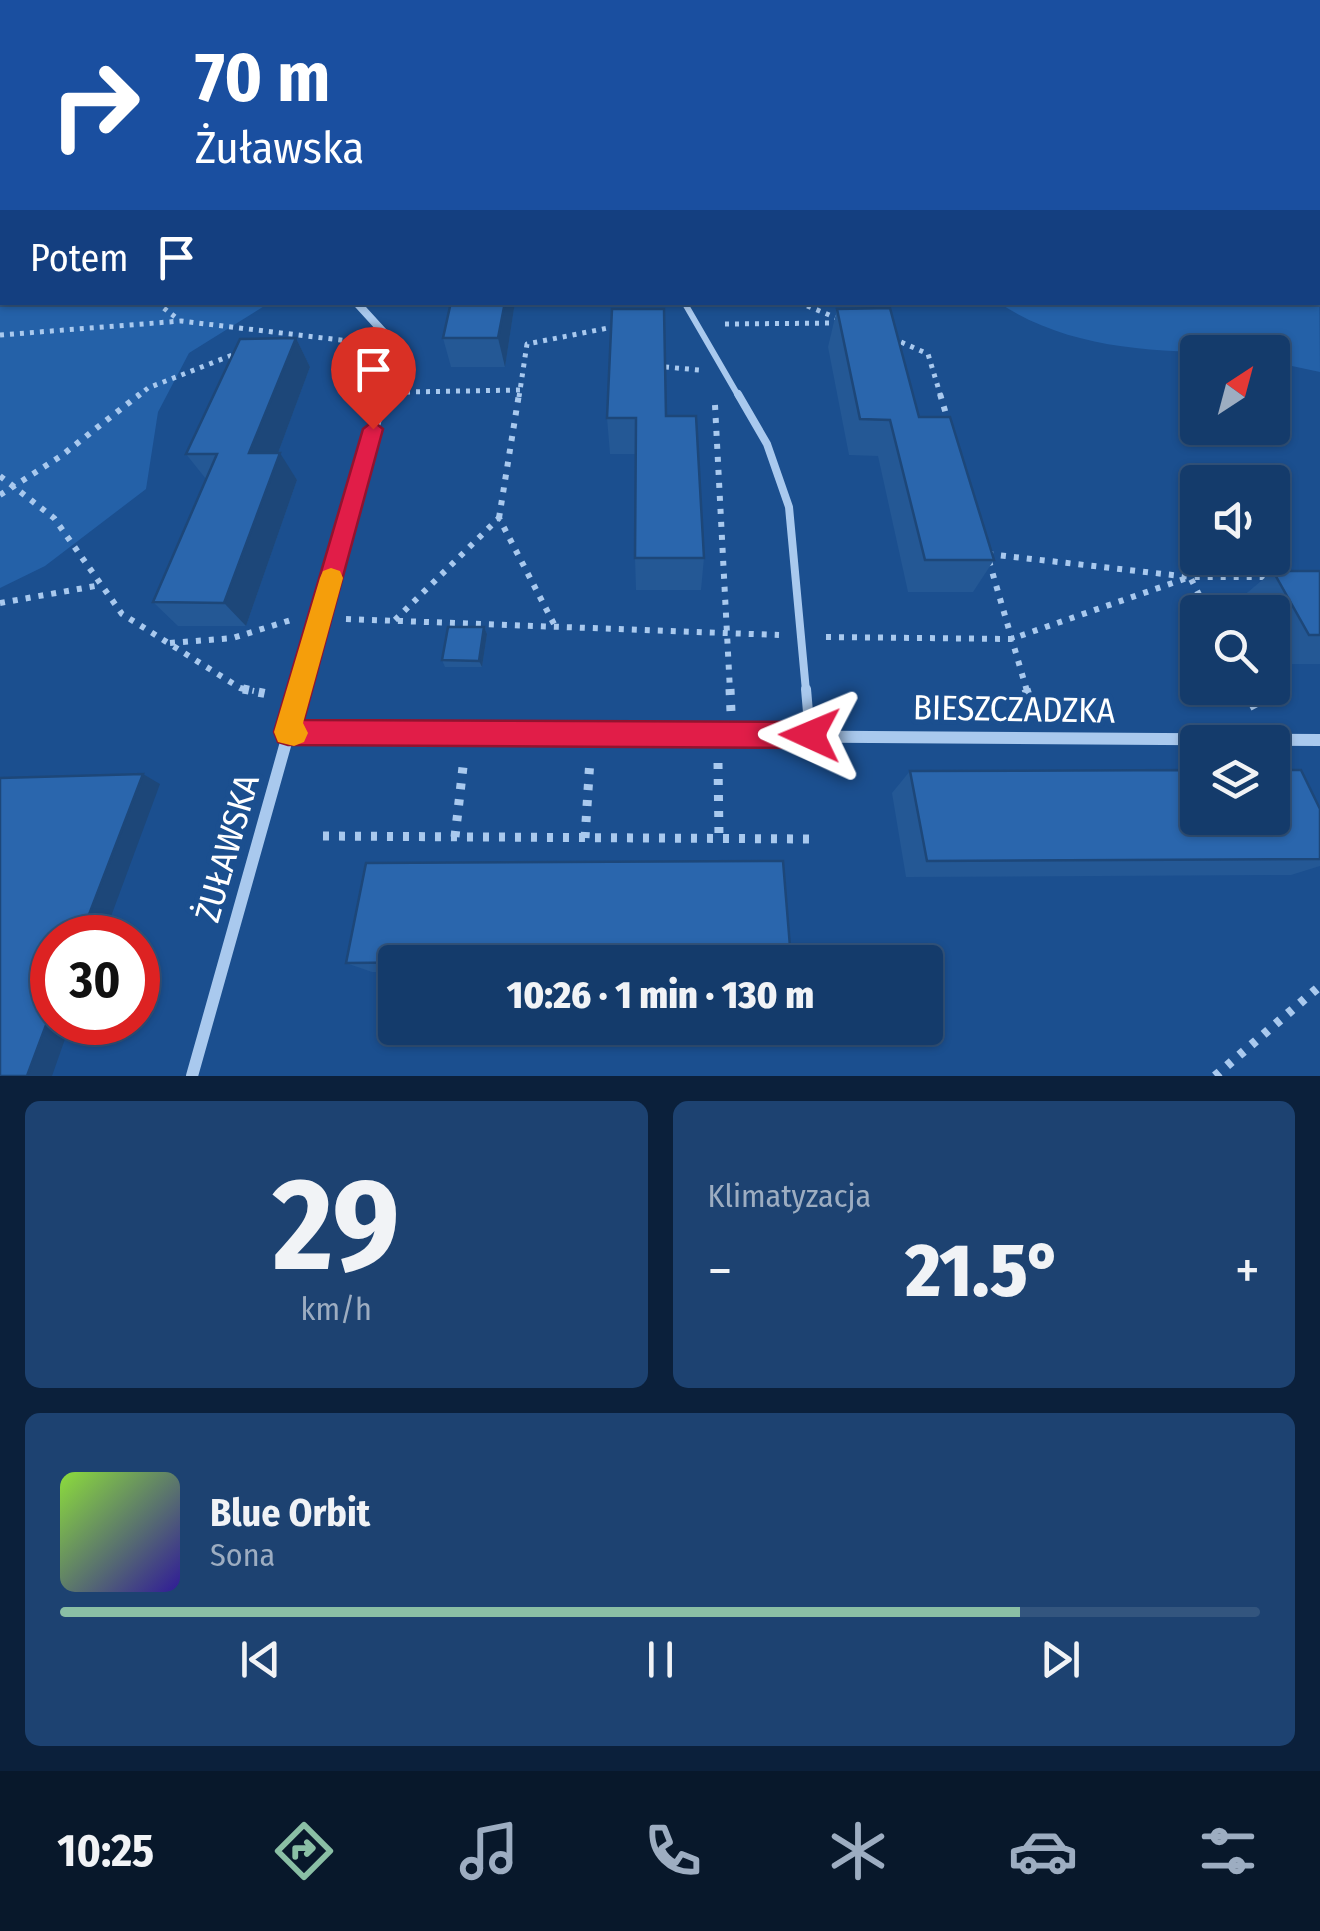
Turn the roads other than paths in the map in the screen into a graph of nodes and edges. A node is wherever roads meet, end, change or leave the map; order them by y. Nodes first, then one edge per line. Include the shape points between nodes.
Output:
1 (359, 305) edge
2 (686, 305) edge
3 (288, 732) junction
4 (810, 735) junction
5 (1320, 740) edge
6 (192, 1076) edge

1 - 3 street, ŻUŁAWSKA via 397,347
2 - 4 lane via 766,444 789,507
3 - 4 street, BIESZCZADZKA
3 - 6 street, ŻUŁAWSKA
4 - 5 street, BIESZCZADZKA

